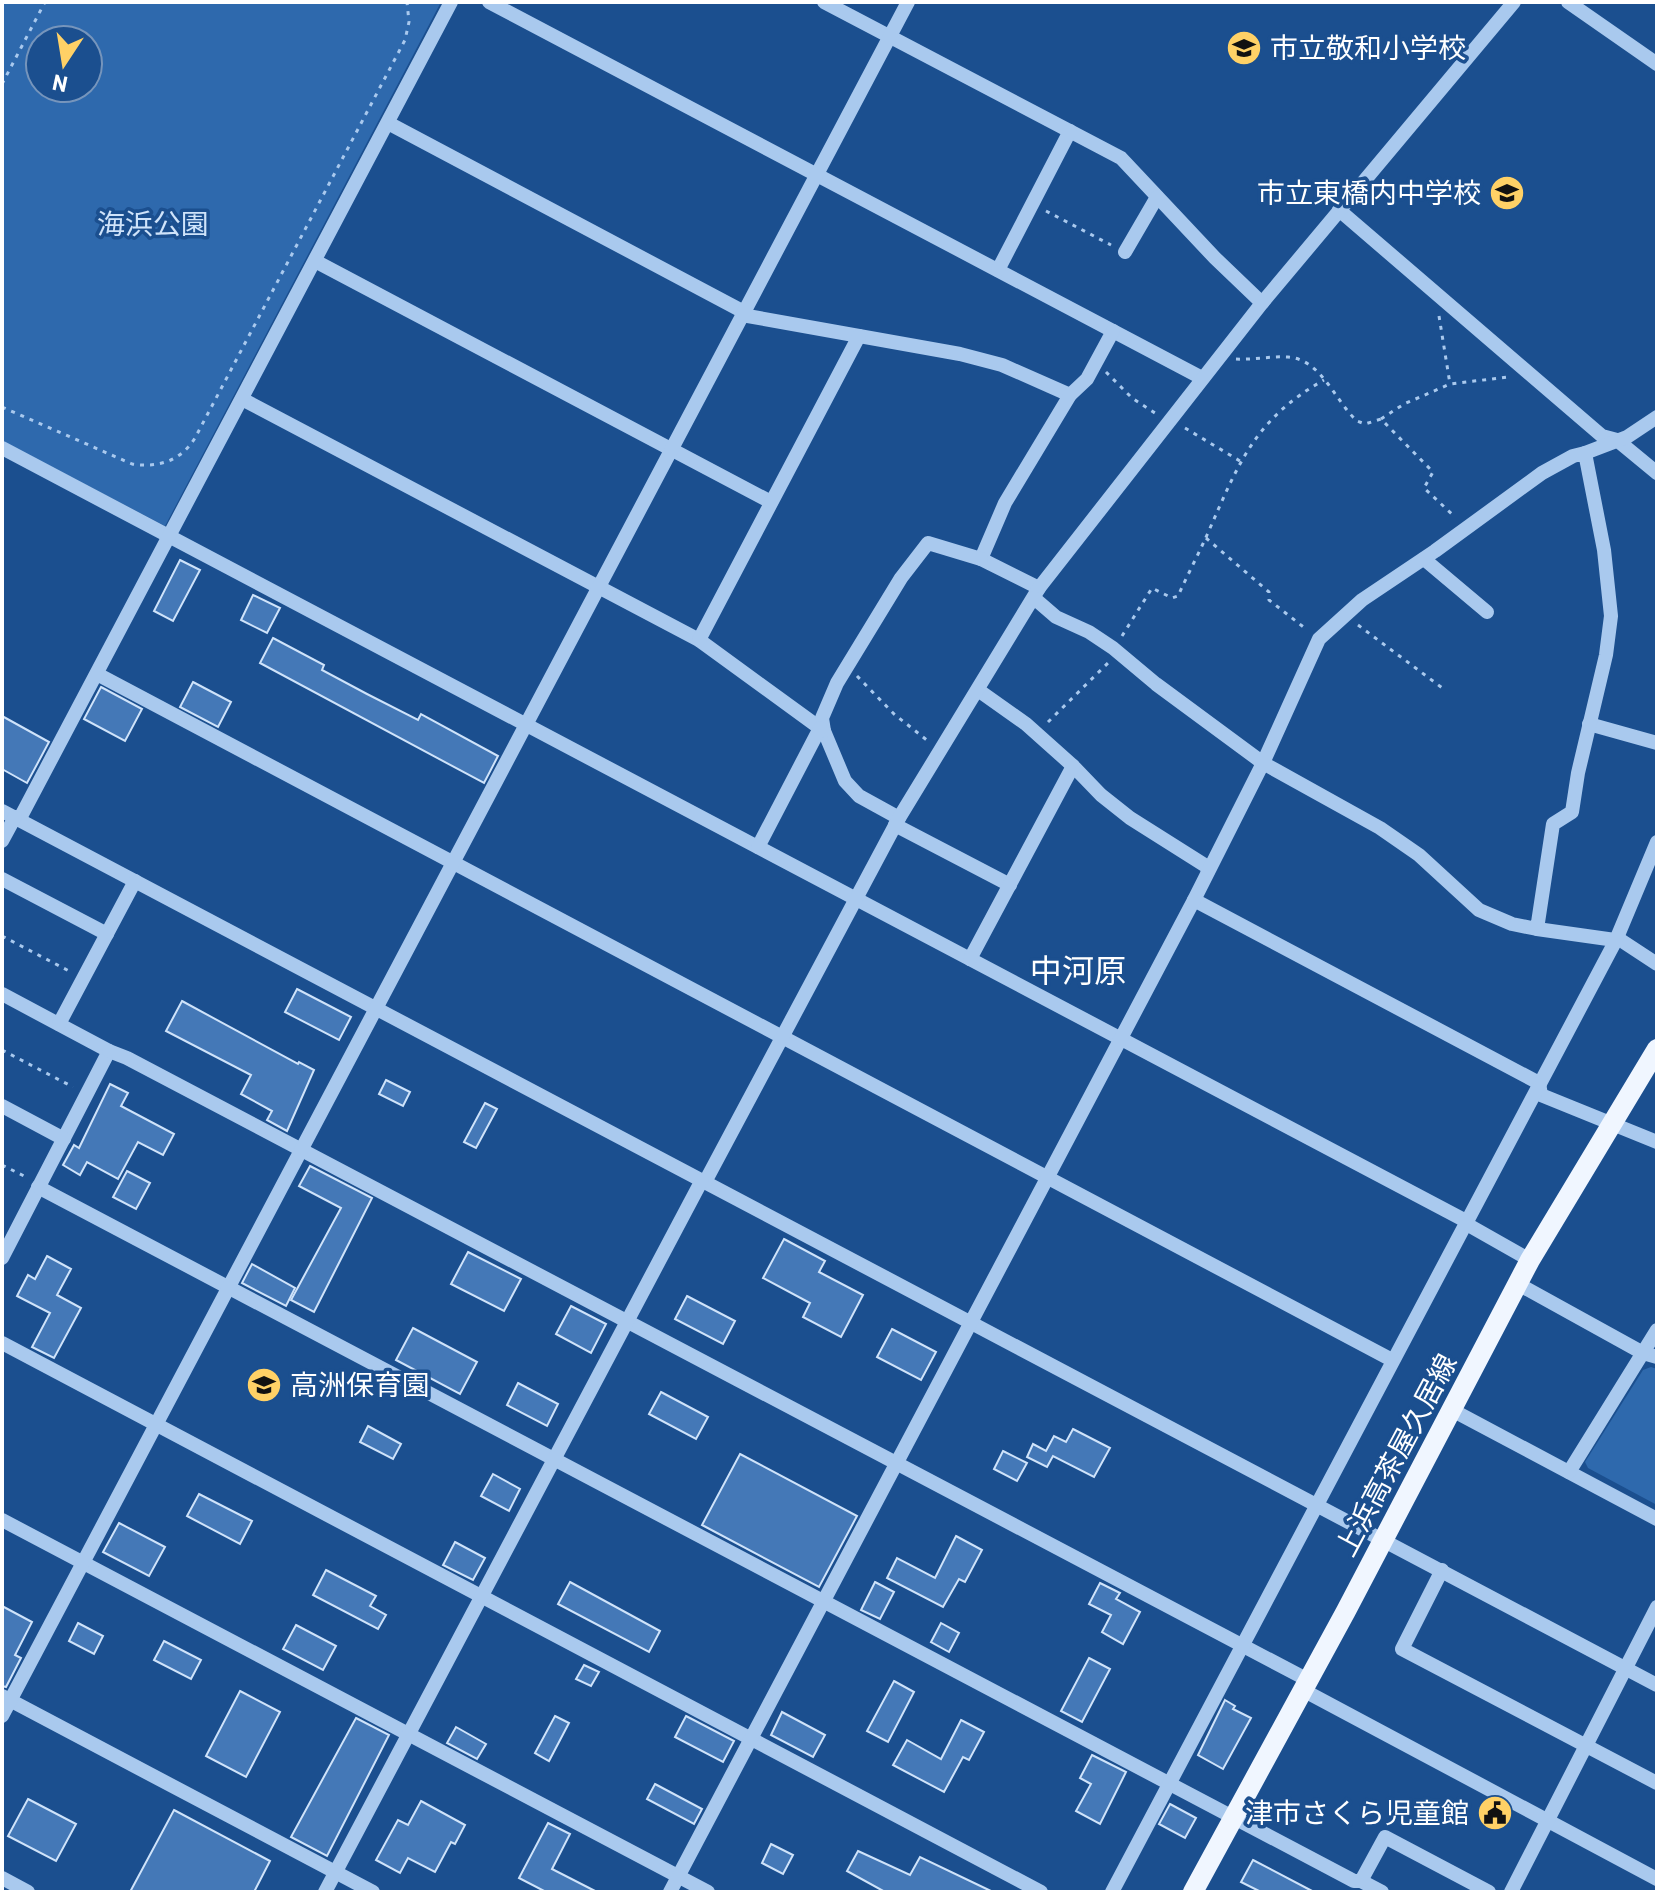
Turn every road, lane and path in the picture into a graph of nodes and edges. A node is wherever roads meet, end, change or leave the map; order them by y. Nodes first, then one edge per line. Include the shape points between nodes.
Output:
1 (45, 2) edge
2 (407, 2) edge
3 (451, 2) edge
4 (489, 2) edge
5 (824, 2) edge
6 (908, 2) edge
7 (1514, 2) edge
8 (1568, 2) edge
9 (890, 37) junction
10 (1657, 64) edge
11 (2, 84) edge
12 (388, 123) junction
13 (1070, 131) junction
14 (817, 175) junction
15 (1157, 197) junction
16 (1032, 204) junction
17 (1339, 210) junction
18 (1125, 252) joint
19 (315, 261) junction
20 (998, 270) junction
21 (1435, 293) junction
22 (1262, 303) junction
23 (743, 314) junction
24 (1113, 331) junction
25 (859, 336) junction
26 (1221, 357) junction
27 (1096, 362) junction
28 (1530, 374) junction
29 (1202, 378) junction
30 (1324, 380) junction
31 (1450, 384) junction
32 (1070, 395) junction
33 (242, 399) junction
34 (2, 407) edge
35 (1657, 417) edge
36 (1381, 419) junction
37 (1170, 421) junction
38 (1617, 440) junction
39 (2, 448) edge
40 (672, 450) junction
41 (1585, 453) junction
42 (1240, 461) junction
43 (1657, 473) edge
44 (771, 502) junction
45 (1467, 528) junction
46 (169, 537) junction
47 (1206, 538) junction
48 (981, 559) junction
49 (1424, 559) junction
50 (599, 587) junction
51 (1037, 593) junction
52 (1487, 612) dead end
53 (1344, 615) junction
54 (1319, 639) junction
55 (699, 640) junction
56 (1117, 651) junction
57 (847, 667) junction
58 (97, 674) junction
59 (978, 690) junction
60 (1445, 690) dead end
61 (1589, 724) junction
62 (526, 725) junction
63 (822, 730) junction
64 (1038, 734) junction
65 (1657, 743) edge
66 (940, 751) junction
67 (1263, 763) junction
68 (1073, 766) junction
69 (12, 816) edge
70 (897, 821) junction
71 (2, 841) edge
72 (1657, 842) edge
73 (758, 847) junction
74 (454, 862) junction
75 (1208, 871) junction
76 (2, 879) edge
77 (135, 881) junction
78 (1010, 885) junction
79 (856, 899) junction
80 (1194, 900) junction
81 (1537, 929) junction
82 (107, 934) junction
83 (2, 936) edge
84 (1616, 940) junction
85 (970, 959) junction
86 (1657, 964) edge
87 (83, 979) junction
88 (2, 994) edge
89 (376, 1008) junction
90 (59, 1024) junction
91 (783, 1035) junction
92 (1121, 1038) junction
93 (1657, 1049) edge
94 (2, 1050) edge
95 (109, 1051) junction
96 (1539, 1083) junction
97 (87, 1095) junction
98 (2, 1106) edge
99 (1612, 1125) junction
100 (64, 1139) junction
101 (1657, 1142) edge
102 (301, 1150) junction
103 (2, 1165) edge
104 (1048, 1178) junction
105 (704, 1181) junction
106 (39, 1186) junction
107 (1466, 1221) junction
108 (2, 1223) edge
109 (16, 1231) junction
110 (2, 1258) edge
111 (1530, 1260) junction
112 (1518, 1284) junction
113 (229, 1287) junction
114 (627, 1322) junction
115 (970, 1322) junction
116 (1657, 1330) edge
117 (2, 1343) edge
118 (1650, 1355) edge
119 (1392, 1360) junction
120 (1452, 1410) junction
121 (156, 1425) junction
122 (555, 1459) junction
123 (896, 1464) junction
124 (1569, 1472) junction
125 (1317, 1504) junction
126 (1657, 1519) edge
127 (2, 1520) edge
128 (1383, 1539) junction
129 (83, 1562) junction
130 (1442, 1570) junction
131 (482, 1597) junction
132 (824, 1602) junction
133 (1657, 1607) edge
134 (1243, 1646) junction
135 (1625, 1668) junction
136 (1304, 1685) junction
137 (1657, 1685) edge
138 (6, 1698) edge
139 (2, 1716) edge
140 (409, 1734) junction
141 (752, 1739) junction
142 (1586, 1745) junction
143 (1169, 1783) junction
144 (1657, 1783) edge
145 (1234, 1816) junction
146 (1548, 1820) junction
147 (336, 1872) junction
148 (678, 1876) junction
149 (2, 1878) edge
150 (1657, 1879) edge
151 (1361, 1881) junction
152 (28, 1892) edge
153 (325, 1892) edge
154 (373, 1892) edge
155 (670, 1892) edge
156 (708, 1892) edge
157 (1041, 1892) edge
158 (1112, 1892) edge
159 (1193, 1892) edge
160 (1382, 1892) edge
161 (1489, 1892) edge
162 (1511, 1892) edge

1 - 11 path
2 - 34 path via 405,40 183,454 164,463 132,464
3 - 12 street
4 - 14 street
5 - 9 street
6 - 9 street
7 - 17 street
8 - 10 street
9 - 13 street
9 - 14 street
12 - 19 street
12 - 23 street
13 - 15 street via 1121,158
13 - 16 street
14 - 20 street
14 - 23 street
15 - 18 street
15 - 22 street
16 - 18 path
16 - 20 street
17 - 21 street
17 - 22 street
19 - 33 street
19 - 40 street
20 - 24 street
21 - 28 street
21 - 31 path
22 - 26 street
23 - 25 street
23 - 40 street
24 - 27 street
24 - 29 street
25 - 32 street via 1002,365
25 - 44 street
26 - 29 street
26 - 30 path via 1302,360
27 - 32 street
27 - 37 path via 1132,398
28 - 31 path
28 - 38 street via 1602,436
29 - 37 street
30 - 36 path via 1357,421
30 - 42 path via 1273,417
31 - 36 path
32 - 48 street via 1005,503
33 - 46 street
33 - 50 street
35 - 38 street
36 - 45 path via 1433,472 1424,488
37 - 42 path
37 - 51 street
38 - 41 street
38 - 43 street
39 - 46 street
40 - 44 street
40 - 50 street
41 - 45 street via 1542,473
41 - 61 street via 1611,616
42 - 47 path
44 - 55 street
45 - 49 street
46 - 58 street
46 - 62 street
47 - 54 path via 1269,592 1269,600
47 - 56 path via 1178,596 1152,588
48 - 51 street
48 - 57 street via 928,543
49 - 52 street
49 - 53 street
50 - 55 street
50 - 62 street
51 - 56 street via 1056,617
51 - 59 street
53 - 54 street
53 - 60 path
54 - 67 street
55 - 63 street
56 - 64 path
56 - 67 street
57 - 63 street via 822,718
57 - 66 path
58 - 69 street
58 - 74 street
59 - 64 street
59 - 66 street
61 - 65 street
61 - 81 street via 1572,812 1553,824
62 - 73 street
62 - 74 street
63 - 70 street via 845,781
63 - 73 street
64 - 68 street
66 - 70 street
67 - 75 street
67 - 81 street via 1380,828 1419,855 1479,910
68 - 75 street via 1101,795
68 - 78 street
69 - 71 street
69 - 77 street
70 - 78 street
70 - 79 street
72 - 84 street
73 - 79 street
74 - 89 street
74 - 91 street
75 - 80 street
76 - 82 street
77 - 82 street
77 - 89 street
78 - 85 street
79 - 85 street
79 - 91 street
80 - 92 street
80 - 96 street
81 - 84 street
82 - 87 street
83 - 87 path
84 - 86 street
84 - 96 street
85 - 92 street
87 - 90 street
88 - 90 street
89 - 102 street
89 - 105 street
90 - 95 street
91 - 104 street
91 - 105 street
92 - 104 street
92 - 107 street
93 - 99 main road, 上浜高茶屋久居線
94 - 97 path
95 - 97 street
95 - 102 street
96 - 99 street via 1541,1095
96 - 107 street
97 - 100 street
98 - 100 street
99 - 101 street
99 - 111 main road, 上浜高茶屋久居線
100 - 106 street
102 - 113 street
102 - 114 street
103 - 106 path
104 - 115 street
104 - 119 street
105 - 114 street
105 - 115 street
106 - 109 street
106 - 113 street
107 - 111 street
107 - 119 street
108 - 109 street
109 - 110 street
111 - 112 main road, 上浜高茶屋久居線
112 - 118 street
112 - 120 main road, 上浜高茶屋久居線
113 - 121 street
113 - 122 street
114 - 122 street
114 - 123 street
115 - 123 street
115 - 125 street
116 - 118 street
117 - 121 street
118 - 124 street
119 - 125 street
120 - 124 street
120 - 128 main road, 上浜高茶屋久居線
121 - 129 street
121 - 131 street
122 - 131 street
122 - 132 street
123 - 132 street
123 - 134 street
124 - 126 street
125 - 128 street
125 - 134 street
127 - 129 street
128 - 130 street
128 - 136 main road, 上浜高茶屋久居線
129 - 138 street
129 - 140 street
130 - 135 street
130 - 142 street via 1402,1649
131 - 140 street
131 - 141 street
132 - 141 street
132 - 143 street
133 - 135 street
134 - 136 street
134 - 143 street
135 - 137 street
135 - 142 street
136 - 145 main road, 上浜高茶屋久居線
136 - 146 street
138 - 139 street
138 - 147 street
140 - 147 street
140 - 148 street
141 - 148 street
141 - 157 street
142 - 144 street
142 - 146 street
143 - 145 street
143 - 158 street
145 - 151 street
145 - 159 main road, 上浜高茶屋久居線
146 - 150 street
146 - 162 street
147 - 153 street
147 - 154 street
148 - 155 street
148 - 156 street
149 - 152 street
151 - 160 street
151 - 161 street via 1385,1837

